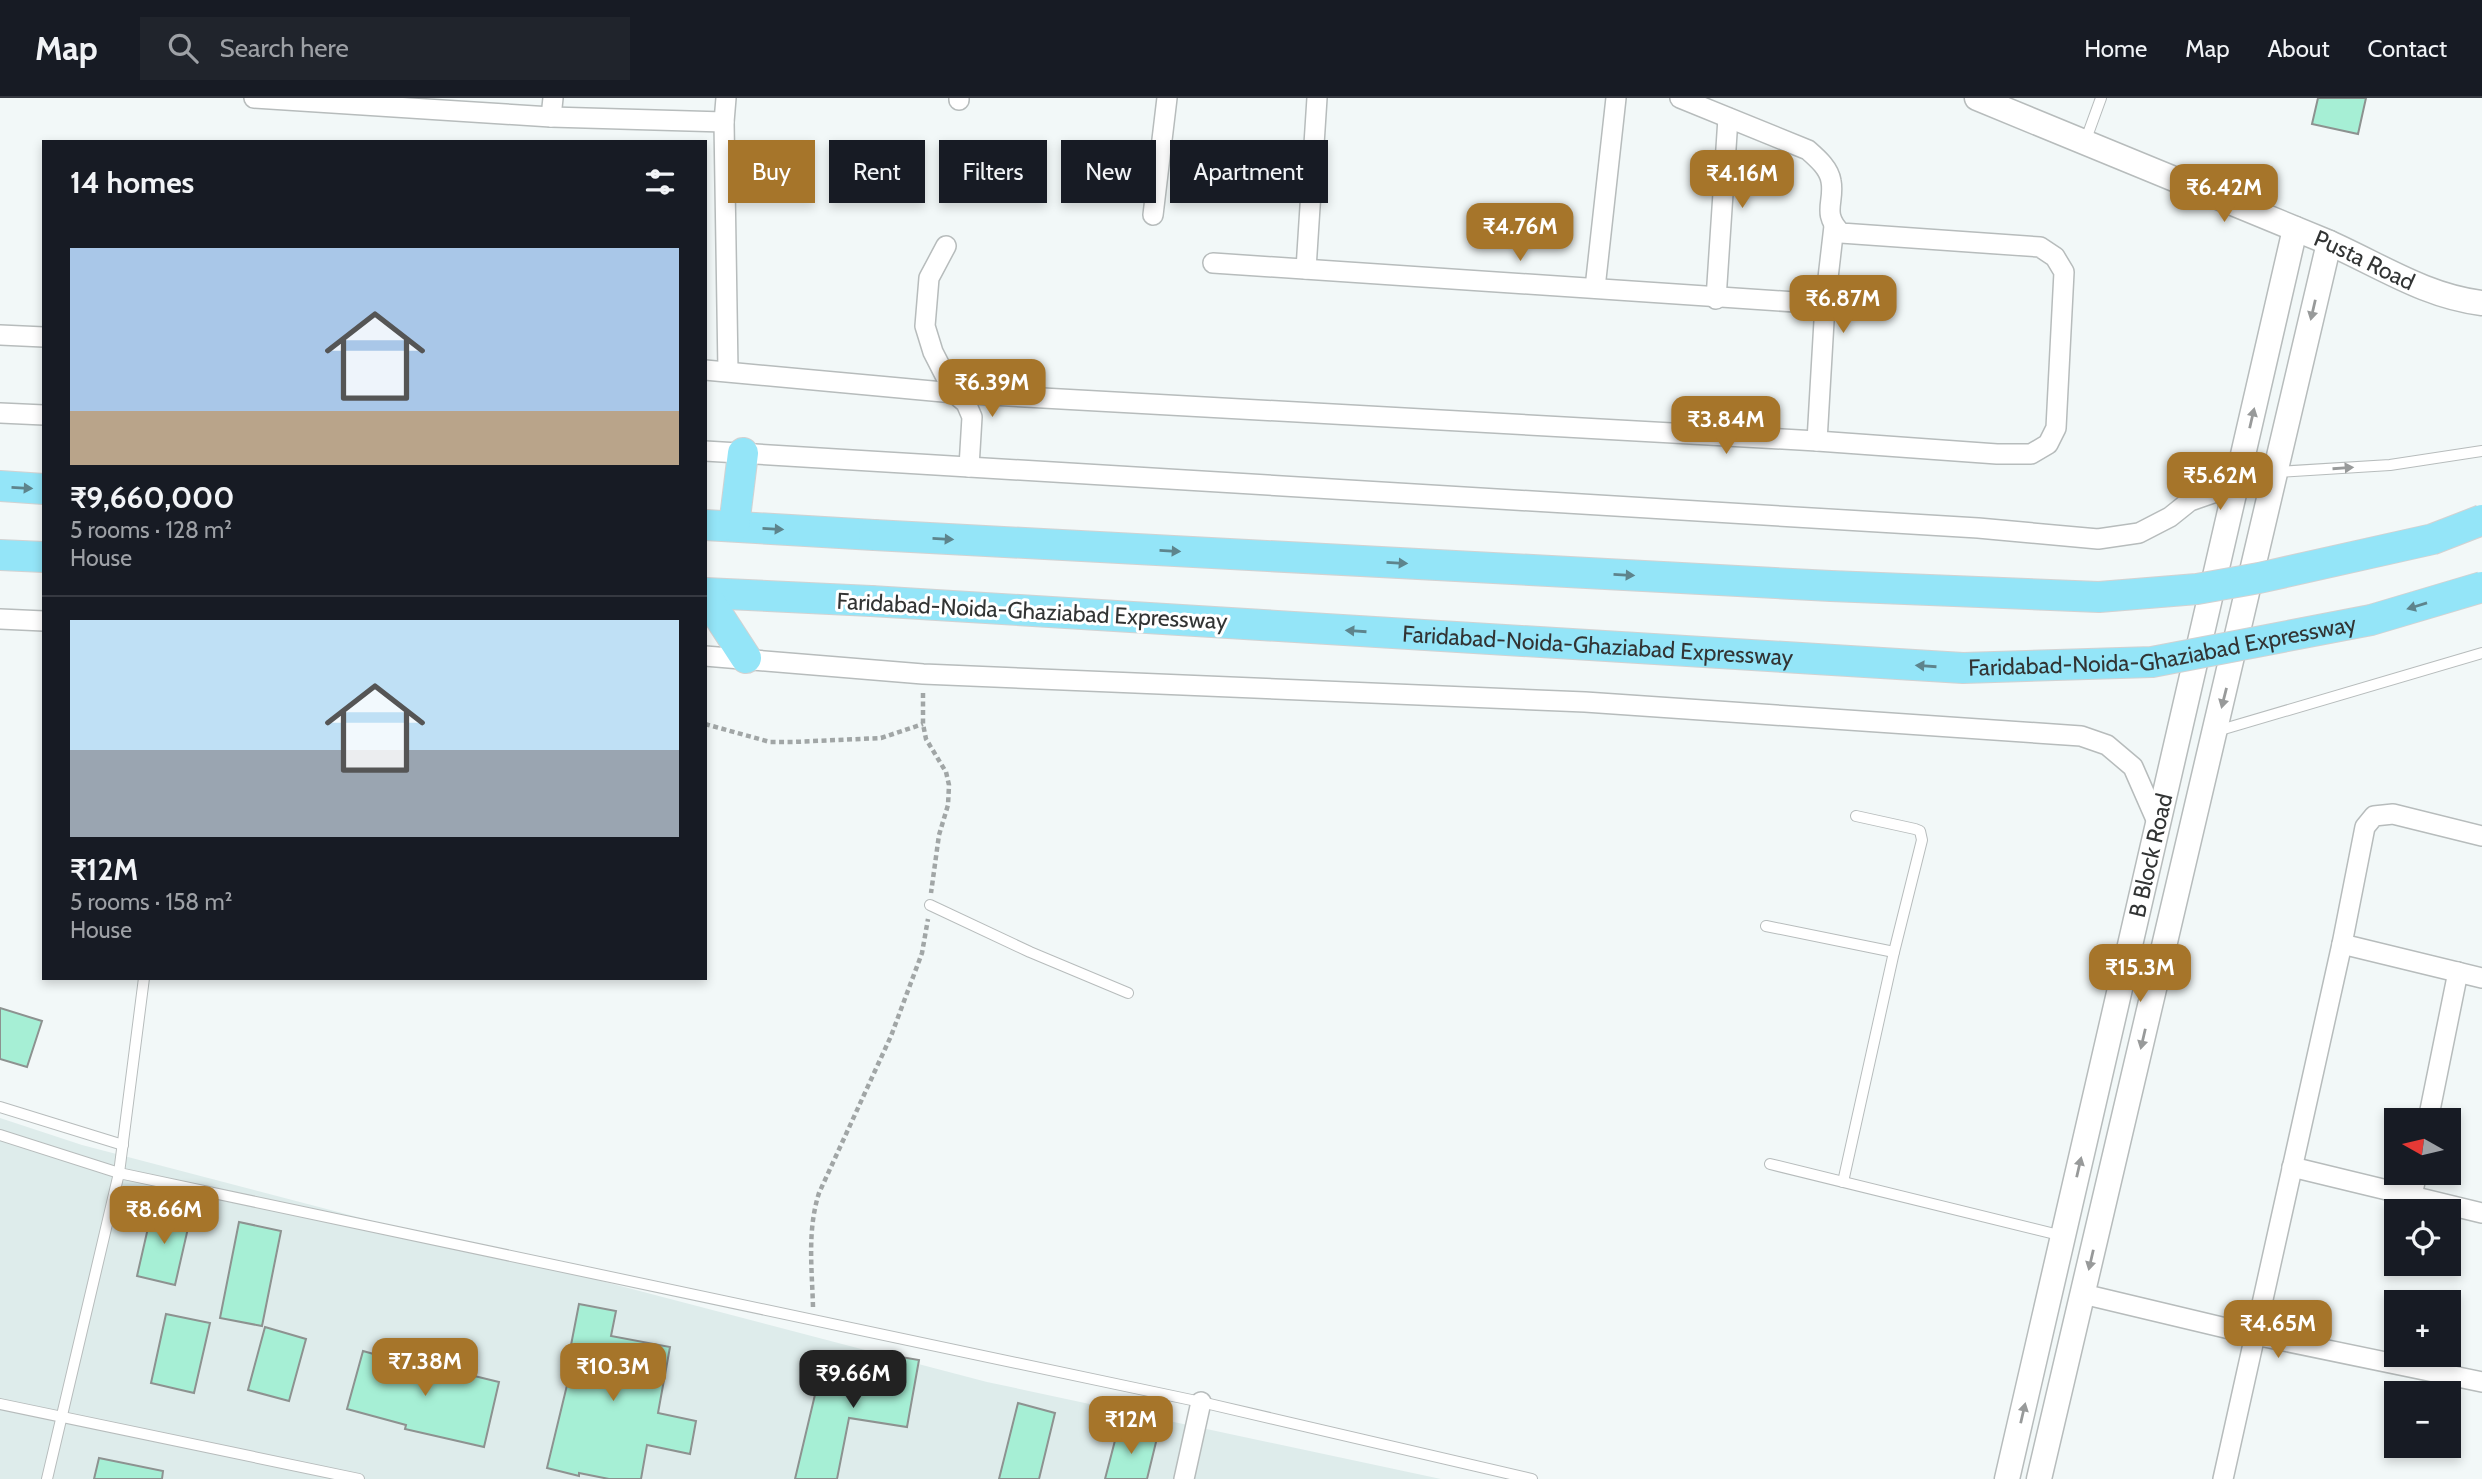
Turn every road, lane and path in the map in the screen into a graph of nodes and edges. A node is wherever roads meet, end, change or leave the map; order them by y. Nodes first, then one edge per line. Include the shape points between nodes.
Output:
1 (254, 98) edge
2 (726, 98) edge
3 (1167, 98) edge
4 (1317, 98) edge
5 (1616, 98) edge
6 (1680, 98) edge
7 (1977, 98) edge
8 (2101, 98) edge
9 (552, 108) edge
10 (1728, 118) junction
11 (724, 121) junction
12 (2085, 143) junction
13 (1153, 215) dead end
14 (1834, 226) junction
15 (2295, 229) junction
16 (2329, 243) junction
17 (946, 246) dead end
18 (1213, 263) dead end
19 (1306, 269) junction
20 (1595, 288) junction
21 (1716, 299) junction
22 (2482, 303) edge
23 (1825, 304) junction
24 (0, 335) edge
25 (42, 337) edge
26 (707, 370) edge
27 (728, 371) junction
28 (954, 393) junction
29 (0, 413) edge
30 (42, 415) edge
31 (1817, 441) junction
32 (707, 451) edge
33 (2482, 451) edge
34 (743, 453) junction
35 (969, 467) junction
36 (2275, 472) junction
37 (2236, 485) junction
38 (0, 486) edge
39 (42, 489) edge
40 (2482, 520) edge
41 (720, 526) edge
42 (0, 555) edge
43 (42, 557) edge
44 (2482, 587) edge
45 (707, 594) edge
46 (707, 597) edge
47 (0, 619) edge
48 (42, 621) edge
49 (2482, 653) edge
50 (707, 656) edge
51 (746, 658) junction
52 (923, 674) junction
53 (923, 724) junction
54 (707, 725) edge
55 (2216, 731) junction
56 (1856, 816) dead end
57 (2158, 824) junction
58 (2482, 836) edge
59 (930, 905) junction
60 (1766, 926) dead end
61 (2342, 944) junction
62 (1894, 951) junction
63 (2458, 972) junction
64 (2482, 978) edge
65 (144, 980) edge
66 (1128, 993) dead end
67 (0, 1107) edge
68 (2430, 1108) edge
69 (0, 1135) edge
70 (123, 1144) junction
71 (1770, 1164) dead end
72 (2292, 1167) junction
73 (119, 1173) junction
74 (1843, 1182) junction
75 (2414, 1185) edge
76 (2412, 1196) junction
77 (2482, 1213) edge
78 (2063, 1236) junction
79 (2083, 1294) junction
80 (814, 1322) junction
81 (2255, 1335) junction
82 (2482, 1382) edge
83 (1201, 1402) junction
84 (0, 1404) edge
85 (60, 1418) junction
86 (319, 1474) edge
87 (47, 1479) edge
88 (359, 1479) edge
89 (1184, 1479) edge
90 (1532, 1479) edge
91 (2007, 1479) edge
92 (2039, 1479) edge
93 (2223, 1479) edge

1 - 9 street
2 - 11 street
3 - 13 street
4 - 19 street
5 - 20 street
6 - 10 street
7 - 12 street, Pusta Road
8 - 12 lane
9 - 11 street
10 - 14 street via 1808,150 1821,161 1831,180 1829,216
10 - 21 street
11 - 27 street
12 - 15 street, Pusta Road
14 - 23 street
14 - 31 street via 1840,233 1853,235 2040,247 2055,257 2064,272 2056,428 2049,444 2031,454
15 - 16 street, Pusta Road
37 -> 15 street, B Block Road
16 - 22 street, Pusta Road via 2442,296
16 -> 36 street, B Block Road
17 - 28 street via 929,278 925,326
18 - 19 street
19 - 20 street
20 - 21 street
21 - 23 street
23 - 31 street
24 - 25 street
26 - 27 street
27 - 28 street
28 - 31 street
28 - 35 street via 966,403 972,417
29 - 30 street
32 - 34 street
36 -> 33 lane via 2390,465
34 - 35 street
34 - 41 main road
35 - 37 street via 2098,539 2139,533 2190,501
36 -> 55 street, B Block Road
37 - 57 street, B Block Road
38 -> 39 main road
41 -> 40 main road, bridge via 2099,597 2197,589 2259,578 2433,539
42 - 43 main road
44 -> 45 main road, Faridabad-Noida-Ghaziabad Expressway, bridge via 2371,620 2152,662 1963,668
46 - 51 main road
47 - 48 street
49 - 55 lane
50 - 51 street
51 - 52 street
52 - 53 path
52 - 57 street via 1585,702 2081,736 2107,745 2133,768
53 - 54 path via 881,738 793,742 770,741
53 - 59 path via 949,785
55 -> 79 street, B Block Road
56 - 62 lane via 1915,829 1922,835
78 -> 57 street, B Block Road
58 - 61 street via 2393,814 2369,820
59 - 66 lane
59 - 80 path via 922,953 891,1036 813,1212
60 - 62 lane
61 - 63 street
61 - 72 street
62 - 74 lane
63 - 64 street
63 - 68 street
65 - 70 lane
67 - 70 lane
69 - 73 lane
70 - 73 lane
71 - 74 lane
72 - 76 street
72 - 81 street
73 - 80 lane
73 - 85 lane
74 - 78 lane
75 - 76 street
76 - 77 street
91 -> 78 street, B Block Road
79 - 81 street
79 - 92 street, B Block Road
80 - 83 lane
81 - 82 street
81 - 93 street
83 - 89 street
83 - 90 lane
84 - 85 lane
85 - 86 lane
85 - 87 lane
86 - 88 lane

